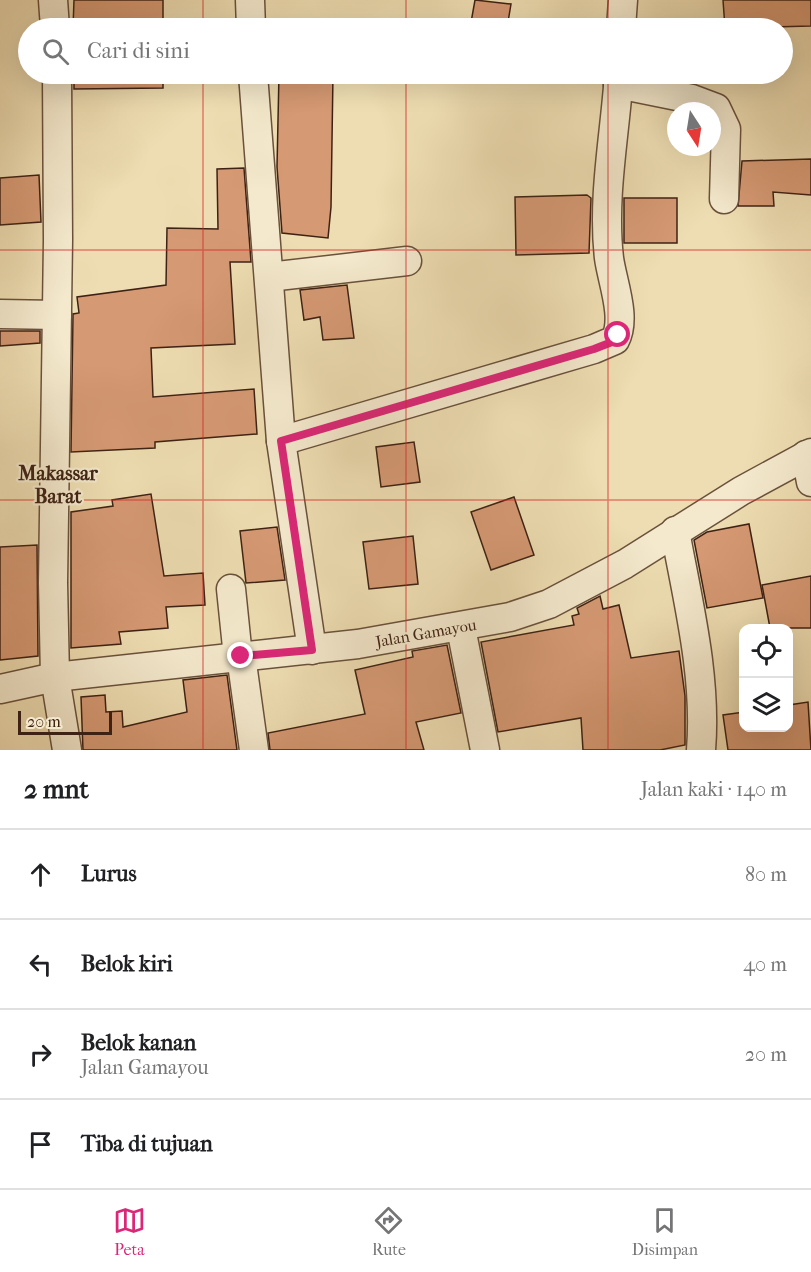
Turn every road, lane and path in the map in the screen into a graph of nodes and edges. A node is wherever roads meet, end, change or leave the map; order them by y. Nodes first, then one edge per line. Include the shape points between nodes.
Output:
1 (53, 0) edge
2 (250, 0) edge
3 (623, 0) edge
4 (54, 18) edge
5 (251, 18) edge
6 (622, 18) edge
7 (57, 84) edge
8 (254, 84) edge
9 (618, 84) edge
10 (637, 84) edge
11 (724, 199) dead end
12 (407, 261) dead end
13 (269, 277) junction
14 (0, 314) edge
15 (57, 315) junction
16 (281, 441) junction
17 (809, 463) edge
18 (675, 531) junction
19 (231, 589) dead end
20 (461, 628) junction
21 (312, 650) junction
22 (240, 657) junction
23 (55, 677) junction
24 (0, 689) edge
25 (67, 750) edge
26 (254, 750) edge
27 (486, 750) edge
28 (701, 750) edge

1 - 4 street
2 - 5 street
3 - 6 street
7 - 15 street
8 - 13 street
9 - 16 street via 607,193 607,231 619,319 615,340
10 - 11 street via 716,108 726,129
12 - 13 street
13 - 16 street
14 - 15 street
15 - 23 street via 52,519
16 - 21 street
17 - 18 street, Jalan Gamayou
18 - 20 street, Jalan Gamayou via 625,564 549,604
18 - 28 street via 695,640
19 - 22 street
20 - 21 street, Jalan Gamayou
20 - 27 street
21 - 22 street, Jalan Gamayou
22 - 23 street, Jalan Gamayou
22 - 26 street
23 - 24 street, Jalan Gamayou
23 - 25 street

